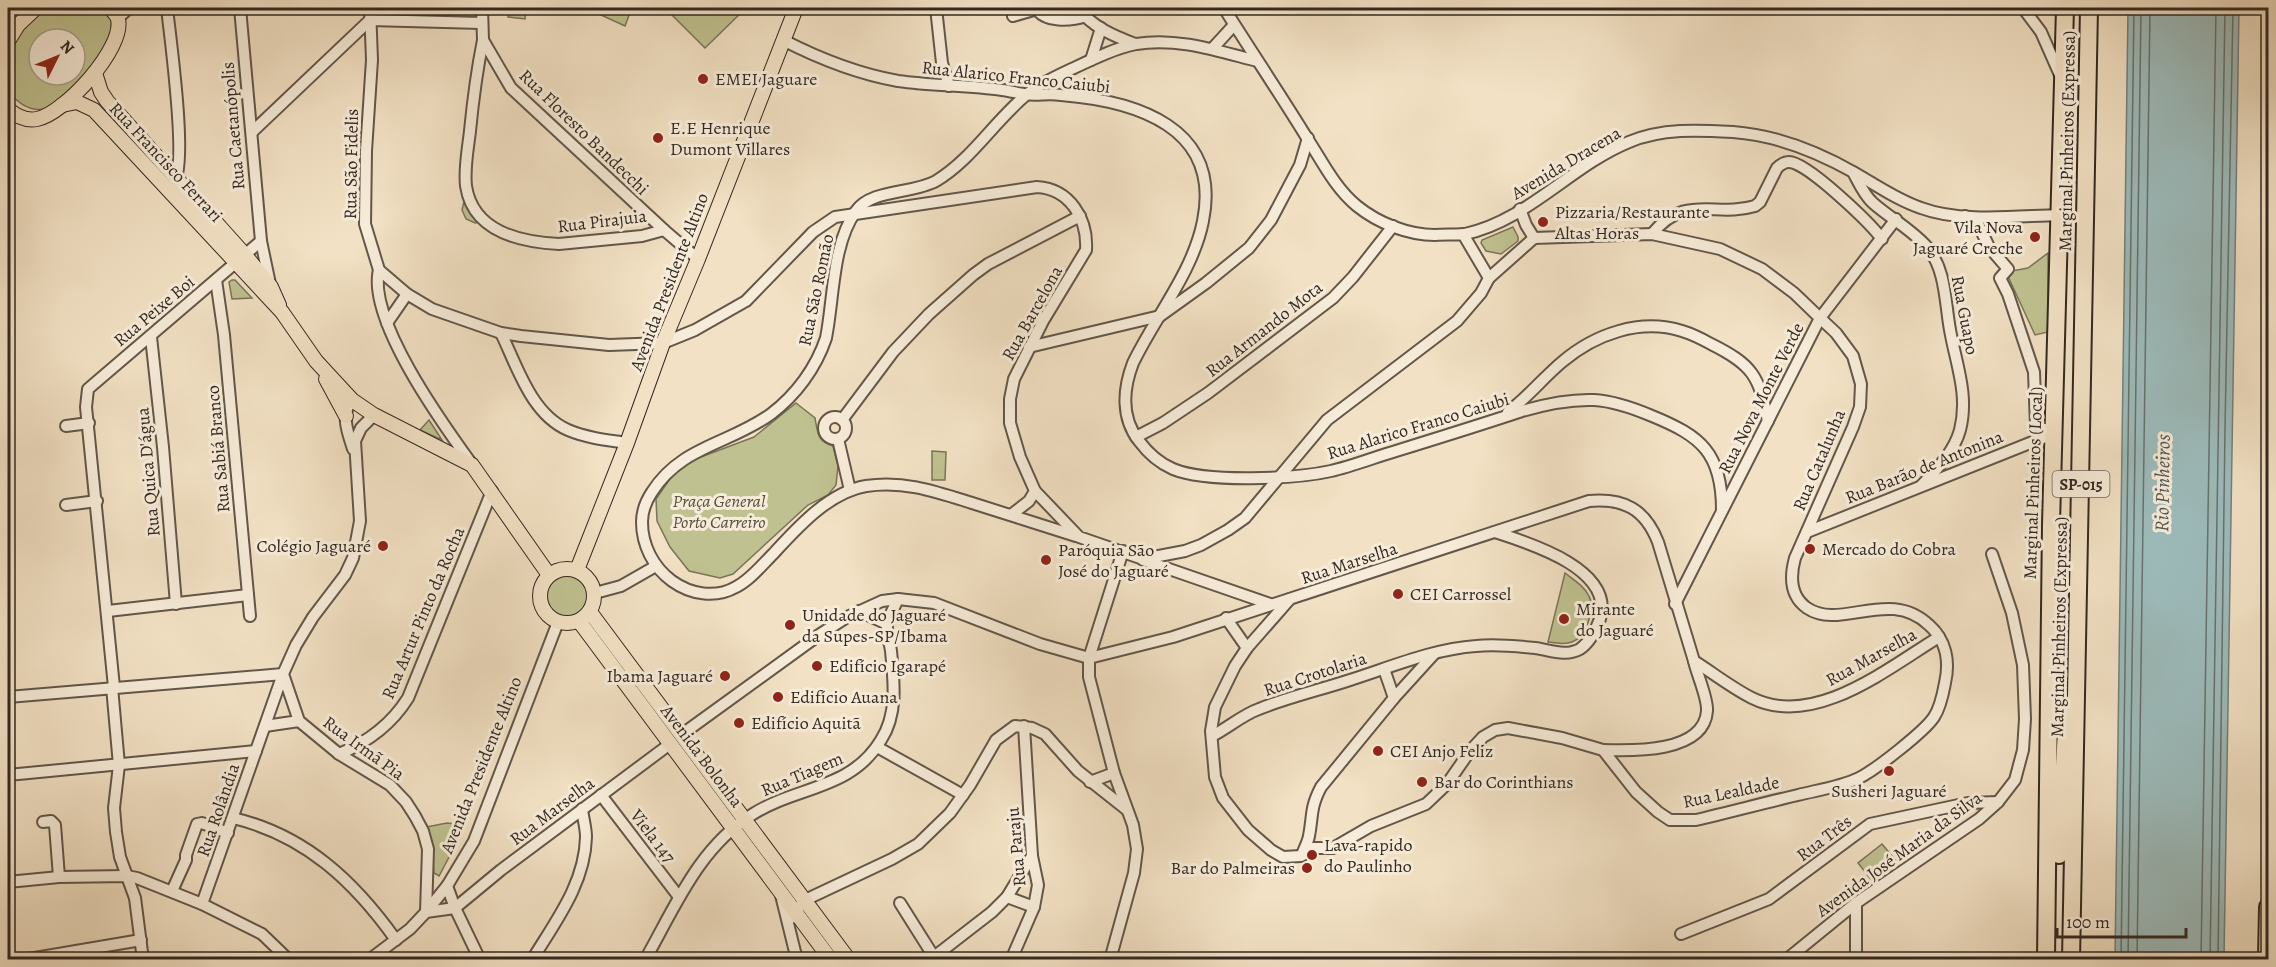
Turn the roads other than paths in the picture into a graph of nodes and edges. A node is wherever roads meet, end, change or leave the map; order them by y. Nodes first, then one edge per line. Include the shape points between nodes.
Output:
1 (36, 8) edge
2 (129, 8) edge
3 (167, 8) edge
4 (240, 8) edge
5 (370, 8) edge
6 (482, 8) edge
7 (796, 8) edge
8 (936, 8) edge
9 (1037, 8) edge
10 (1224, 8) edge
11 (2023, 8) edge
12 (2065, 8) edge
13 (2089, 8) edge
14 (1082, 12) edge
15 (114, 13) edge
16 (1012, 16) dead end
17 (370, 20) junction
18 (482, 23) junction
19 (1234, 25) junction
20 (1101, 28) junction
21 (483, 40) junction
22 (783, 40) junction
23 (8, 41) edge
24 (1135, 44) junction
25 (1212, 49) junction
26 (1091, 60) junction
27 (1257, 61) junction
28 (942, 63) junction
29 (95, 73) junction
30 (2064, 83) junction
31 (931, 84) junction
32 (949, 86) junction
33 (1026, 95) junction
34 (62, 105) junction
35 (8, 109) edge
36 (252, 132) junction
37 (1308, 138) junction
38 (1853, 172) junction
39 (177, 179) junction
40 (168, 190) junction
41 (1520, 209) junction
42 (855, 213) junction
43 (2059, 215) junction
44 (1080, 216) junction
45 (1964, 216) junction
46 (1896, 219) junction
47 (1393, 226) junction
48 (664, 230) junction
49 (1463, 234) junction
50 (1652, 234) junction
51 (1534, 238) junction
52 (1882, 239) junction
53 (261, 241) junction
54 (240, 259) junction
55 (698, 259) junction
56 (379, 270) junction
57 (1489, 278) junction
58 (216, 280) junction
59 (271, 286) junction
60 (407, 294) junction
61 (282, 312) junction
62 (1160, 316) junction
63 (1820, 318) junction
64 (387, 323) junction
65 (501, 333) junction
66 (150, 337) junction
67 (663, 342) junction
68 (1029, 347) junction
69 (316, 361) junction
70 (1542, 382) junction
71 (352, 400) junction
72 (1554, 402) junction
73 (374, 415) junction
74 (346, 417) junction
75 (1501, 418) junction
76 (842, 420) junction
77 (1768, 421) junction
78 (89, 423) junction
79 (66, 426) dead end
80 (2055, 433) junction
81 (1136, 437) junction
82 (838, 439) junction
83 (627, 443) junction
84 (354, 452) junction
85 (472, 465) junction
86 (1282, 477) junction
87 (1921, 486) junction
88 (850, 490) junction
89 (492, 491) junction
90 (1035, 491) junction
91 (97, 501) junction
92 (66, 505) dead end
93 (1722, 510) junction
94 (1011, 515) junction
95 (1495, 532) junction
96 (1807, 532) junction
97 (1079, 537) junction
98 (1123, 551) junction
99 (1992, 555) dead end
100 (1143, 559) junction
101 (656, 566) junction
102 (577, 570) junction
103 (549, 575) junction
104 (595, 593) junction
105 (248, 595) junction
106 (898, 599) junction
107 (1290, 599) junction
108 (176, 604) junction
109 (1271, 604) junction
110 (1675, 604) junction
111 (108, 611) junction
112 (859, 611) junction
113 (250, 616) dead end
114 (584, 616) junction
115 (1226, 618) junction
116 (2079, 620) junction
117 (558, 622) junction
118 (887, 624) junction
119 (1939, 637) junction
120 (1247, 648) junction
121 (1434, 654) junction
122 (1089, 658) junction
123 (1694, 661) junction
124 (1384, 669) junction
125 (282, 674) junction
126 (113, 687) junction
127 (8, 697) edge
128 (1394, 698) junction
129 (299, 721) junction
130 (265, 726) junction
131 (1024, 726) junction
132 (1212, 736) junction
133 (676, 739) junction
134 (878, 747) junction
135 (1603, 750) junction
136 (256, 751) junction
137 (339, 754) junction
138 (119, 765) junction
139 (1114, 772) junction
140 (8, 775) edge
141 (1090, 782) junction
142 (602, 795) junction
143 (963, 795) junction
144 (1998, 802) junction
145 (1126, 809) junction
146 (582, 810) junction
147 (233, 818) junction
148 (43, 822) dead end
149 (739, 824) junction
150 (228, 833) junction
151 (1032, 856) junction
152 (1301, 856) junction
153 (127, 876) junction
154 (59, 877) junction
155 (8, 882) edge
156 (447, 886) junction
157 (172, 891) junction
158 (680, 897) junction
159 (1007, 897) junction
160 (805, 900) junction
161 (900, 903) dead end
162 (1856, 903) junction
163 (202, 904) junction
164 (1034, 907) junction
165 (2268, 907) edge
166 (455, 908) junction
167 (426, 912) junction
168 (792, 916) junction
169 (1681, 934) dead end
170 (141, 940) junction
171 (396, 940) junction
172 (932, 958) edge
173 (23, 960) edge
174 (143, 960) edge
175 (289, 960) edge
176 (369, 960) edge
177 (480, 960) edge
178 (532, 960) edge
179 (645, 960) edge
180 (797, 960) edge
181 (831, 960) edge
182 (849, 960) edge
183 (1011, 960) edge
184 (1110, 960) edge
185 (1786, 960) edge
186 (1856, 960) edge
187 (2046, 960) edge
188 (2053, 960) edge
189 (2071, 960) edge
190 (2267, 960) edge

1 - 23 main road
2 - 15 street
3 - 39 street via 179,128
4 - 36 street, Rua Caetanópolis
5 - 17 street, Rua São Fidelis
6 - 18 street, Rua Floresto Bandecchi
7 - 22 main road, Avenida Presidente Altino
8 - 28 street
9 - 14 street via 1045,17 1068,19
9 - 16 street
10 - 19 street, Avenida Dracena
11 - 30 street via 2041,32
12 - 30 highway, Marginal Pinheiros (Local)
13 - 116 highway, Marginal Pinheiros (Expressa) / SP-015
14 - 20 street
15 - 29 main road via 118,28 115,42
17 - 18 street
17 - 36 street
17 - 56 street, Rua São Fidelis via 365,224
18 - 21 street, Rua Floresto Bandecchi
19 - 25 street
19 - 27 street, Avenida Dracena
20 - 24 street
20 - 26 street
21 - 48 street, Rua Floresto Bandecchi via 511,88
21 - 48 street, Rua Pirajuia via 466,167 468,194 480,218 514,238 559,244 642,236
22 - 31 street, Rua Alarico Franco Caiubi via 866,73
22 - 55 main road, Avenida Presidente Altino
24 - 25 street via 1178,43
24 - 26 street
25 - 27 street
26 - 33 street
27 - 37 street, Avenida Dracena
28 - 31 street
28 - 32 street
29 - 34 main road
29 - 39 main road, Rua Francisco Ferrari via 100,92
30 - 43 highway, Marginal Pinheiros (Local)
31 - 32 street, Rua Alarico Franco Caiubi
32 - 33 street, Rua Alarico Franco Caiubi
33 - 42 street via 946,174 922,187 871,199
33 - 62 street, Rua Alarico Franco Caiubi via 1058,94 1125,106 1161,120 1193,148 1205,189 1203,224 1185,272
34 - 35 main road via 40,119 29,120
34 - 40 main road, Rua Francisco Ferrari via 77,102 94,110
36 - 53 street, Rua Caetanópolis
37 - 47 street, Avenida Dracena via 1357,207
37 - 62 street via 1288,190 1257,238 1232,264
38 - 41 street, Avenida Dracena via 1808,149 1770,139 1736,132 1666,132 1630,141 1607,153
38 - 45 street, Avenida Dracena via 1920,208
38 - 46 street, Rua Guapo via 1872,202
39 - 40 street
39 - 54 main road, Rua Francisco Ferrari
40 - 54 main road, Rua Francisco Ferrari
41 - 49 street, Avenida Dracena
41 - 51 street
42 - 44 street, Rua Barcelona via 1037,187 1056,190
42 - 67 street, Rua Barcelona via 835,217 819,227 746,301 695,330
42 - 101 street, Rua São Romão via 840,246 823,349 806,379 764,419 681,460 649,497 642,518 644,538
43 - 45 street, Avenida Dracena
43 - 80 highway, Marginal Pinheiros (Local)
44 - 68 street, Rua Barcelona via 1086,250
44 - 76 street via 973,275 893,352
45 - 80 street via 1978,224 1989,247 2008,269 2000,278 2034,372 2036,426
46 - 52 street, Rua Nova Monte Verde
46 - 87 street, Rua Guapo via 1928,248 1939,268 1964,395 1956,443
47 - 49 street, Avenida Dracena via 1420,235
47 - 81 street, Rua Armando Mota via 1333,298 1208,393
48 - 55 street, Rua Floresto Bandecchi
49 - 57 street
50 - 51 street, Rua Catalunha
50 - 52 street via 1666,219 1679,213 1755,206 1777,168 1790,162 1825,185
50 - 63 street, Rua Catalunha via 1696,242 1741,257 1786,287
51 - 57 street
52 - 63 street, Rua Nova Monte Verde
53 - 54 street
53 - 59 street, Rua Caetanópolis
54 - 58 street, Rua Peixe Boi
54 - 59 main road, Rua Caetanópolis
54 - 61 main road, Rua Caetanópolis
55 - 67 main road, Avenida Presidente Altino
56 - 60 street
56 - 64 street, Rua São Fidelis via 376,282
57 - 86 street via 1457,321 1327,420
58 - 66 street, Rua Peixe Boi
58 - 105 street, Rua Sabiá Branco
59 - 61 main road, Rua Caetanópolis
60 - 64 street
60 - 65 street via 432,309
61 - 69 main road, Rua Caetanópolis
62 - 68 street
62 - 81 street, Rua Alarico Franco Caiubi via 1127,378 1125,405
63 - 77 street, Rua Nova Monte Verde
63 - 96 street, Rua Catalunha via 1853,356 1861,396 1853,427
64 - 85 street, Rua São Fidelis via 426,399
65 - 67 street via 609,345
65 - 83 street via 530,392 551,419 568,430
66 - 78 street, Rua Peixe Boi via 88,389
66 - 108 street, Rua Quica D'água
67 - 83 main road, Avenida Presidente Altino
68 - 90 street, Rua Barcelona via 1014,379 1010,423
69 - 71 main road, Rua Caetanópolis
69 - 74 main road
70 - 72 street via 1544,394
70 - 75 street
70 - 77 street via 1577,351 1608,334 1647,326 1671,328 1700,338 1747,366 1760,388
71 - 73 main road, Rua Caetanópolis
71 - 74 street
72 - 75 street, Rua Alarico Franco Caiubi
72 - 93 street, Rua Alarico Franco Caiubi via 1592,400 1618,404 1693,436 1715,467 1722,490
73 - 84 street via 357,434
73 - 85 main road, Rua Caetanópolis
74 - 84 street
75 - 86 street, Rua Alarico Franco Caiubi via 1330,471
76 - 82 street via 846,431
76 - 82 street via 831,418 824,427 829,437
77 - 93 street, Rua Nova Monte Verde
78 - 79 street
78 - 91 street
80 - 87 street, Rua Barão de Antonina
80 - 187 highway, Marginal Pinheiros (Local)
81 - 86 street, Rua Alarico Franco Caiubi via 1161,463 1182,472 1217,478
82 - 88 street
83 - 102 main road, Avenida Presidente Altino
84 - 125 street via 360,521 353,558 313,617
85 - 89 main road
86 - 100 street via 1253,510 1228,530 1185,551
87 - 96 street, Rua Barão de Antonina
88 - 94 street via 869,485 908,485
88 - 101 street via 802,523 750,577 731,590 713,594 690,591
89 - 103 main road
89 - 137 street, Rua Artur Pinto da Rocha via 408,698 391,723 360,746
90 - 94 street
90 - 97 street, Rua Barcelona
91 - 92 street
91 - 111 street
93 - 110 street, Rua Nova Monte Verde
94 - 97 street
95 - 107 street, Rua Marselha
95 - 110 street, Rua Marselha via 1589,501 1621,503 1640,513 1653,531
95 - 121 street, Rua Crotolaria via 1534,545 1586,577 1601,598 1596,628 1586,644 1574,651 1481,645
96 - 119 street, Rua Catalunha via 1792,576 1794,592 1807,608 1833,614 1891,608 1920,617
97 - 98 street, Rua Barcelona
98 - 100 street, Rua Barcelona
98 - 122 street
99 - 144 street, Avenida José Maria da Silva via 2019,639 2025,700 2019,769
100 - 109 street, Rua Barcelona
101 - 104 street via 621,586
102 - 103 main road via 562,569
102 - 104 main road via 589,579
103 - 117 main road via 542,585 541,601 545,612
104 - 114 main road via 594,603
105 - 108 street
105 - 113 street, Rua Sabiá Branco
106 - 112 street, Rua Marselha
106 - 118 street
106 - 122 street, Rua Marselha via 934,603 1040,644
107 - 109 street, Rua Marselha
107 - 120 street
108 - 111 street
109 - 115 street, Rua Marselha
110 - 123 street, Rua Marselha
111 - 126 street
112 - 118 street
112 - 133 street, Rua Marselha via 819,635
114 - 117 main road via 572,623
114 - 133 main road, Avenida Bolonha
115 - 120 street
115 - 122 street, Rua Marselha via 1173,637
116 - 188 highway via 2064,741
116 - 189 highway, Marginal Pinheiros (Expressa) / SP-015
117 - 156 street, Avenida Presidente Altino via 474,841
118 - 134 street, Rua Tiagem via 894,701
119 - 123 street, Rua Marselha via 1841,695 1799,706 1753,698
119 - 135 street, Rua Lealdade via 1946,649 1948,667 1934,717 1919,734 1861,777 1838,785 1696,819 1670,820 1649,805
120 - 132 street via 1215,707
121 - 124 street, Rua Crotolaria
121 - 128 street
122 - 139 street via 1089,677
123 - 135 street via 1707,707 1704,723 1697,732 1672,745
124 - 128 street
124 - 132 street, Rua Crotolaria via 1258,709
125 - 126 street
125 - 129 street, Rua Irmã Pia
125 - 130 street, Rua Rolândia
126 - 127 street
126 - 138 street
128 - 152 street via 1321,787 1314,800 1309,836
129 - 130 street
129 - 137 street, Rua Irmã Pia
130 - 136 street, Rua Rolândia
131 - 141 street via 1045,734
131 - 143 street via 1010,728 996,740
131 - 151 street, Rua Paraju
132 - 152 street via 1215,777 1228,806 1271,850 1283,857
133 - 142 street, Rua Marselha
133 - 149 main road, Avenida Bolonha
134 - 143 street
134 - 149 street, Rua Tiagem via 844,777 788,797
135 - 152 street via 1520,729 1495,730 1483,737 1447,784 1426,804 1371,826 1333,848 1313,848
136 - 138 street
136 - 147 street, Rua Rolândia
137 - 167 street, Rua Irmã Pia via 390,786 415,816 428,849
138 - 140 street
138 - 153 street via 114,820
139 - 141 street
139 - 145 street
141 - 145 street
142 - 146 street, Rua Marselha
142 - 158 street, Viela 147
143 - 160 street via 918,844
144 - 162 street, Avenida José Maria da Silva
144 - 169 street, Rua Três via 1968,803 1870,824 1769,899
145 - 184 street via 1137,849
146 - 166 street, Rua Marselha
146 - 178 street via 586,835 581,869
147 - 150 street, Rua Rolândia
147 - 171 street via 254,823 311,851 336,870
148 - 154 street via 55,825
149 - 158 street, Rua Tiagem via 706,855
149 - 160 main road, Avenida Bolonha
149 - 168 main road, Avenida Bolonha
150 - 157 street via 197,824
150 - 163 street, Rua Rolândia
151 - 159 street
151 - 164 street, Rua Paraju via 1038,885
153 - 154 street
153 - 157 street
153 - 170 street via 135,898
154 - 155 street
156 - 166 street
156 - 167 street, Avenida Presidente Altino
157 - 163 street
158 - 179 street, Rua Tiagem
159 - 164 street
159 - 172 street
160 - 168 street
160 - 182 main road, Avenida Bolonha
161 - 172 street
162 - 185 street, Avenida José Maria da Silva
162 - 186 street
163 - 175 street via 262,934
164 - 183 street, Rua Paraju
165 - 190 highway
166 - 167 street
166 - 177 street
167 - 171 street, Avenida Presidente Altino
168 - 180 street
168 - 181 main road, Avenida Bolonha
170 - 173 street
170 - 174 street
171 - 176 street, Avenida Presidente Altino

